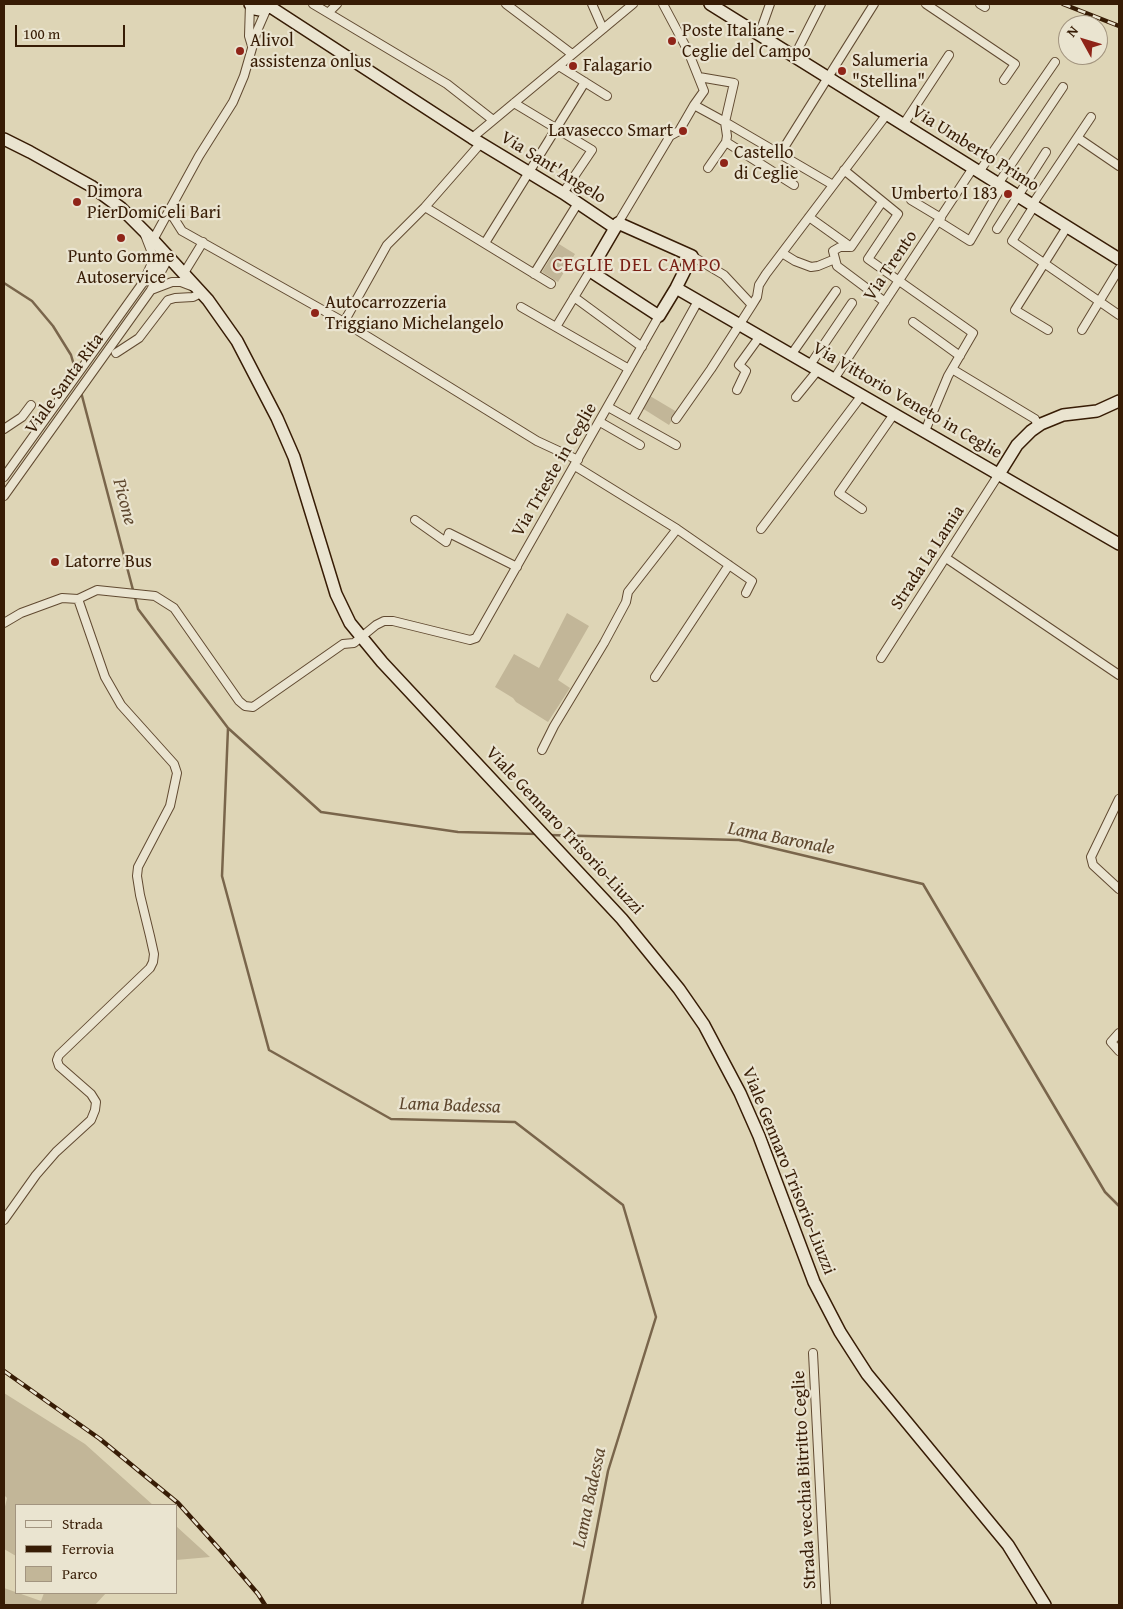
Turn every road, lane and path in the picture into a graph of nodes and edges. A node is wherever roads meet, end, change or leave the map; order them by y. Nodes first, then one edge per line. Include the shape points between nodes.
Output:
1 (250, 4) edge
2 (313, 4) edge
3 (337, 4) edge
4 (506, 4) edge
5 (592, 4) edge
6 (633, 4) edge
7 (663, 4) edge
8 (710, 4) edge
9 (770, 4) edge
10 (821, 4) edge
11 (874, 4) edge
12 (926, 4) edge
13 (269, 6) edge
14 (329, 12) junction
15 (603, 28) junction
16 (759, 35) junction
17 (252, 46) junction
18 (572, 54) junction
19 (949, 55) dead end
20 (794, 57) junction
21 (1055, 62) dead end
22 (559, 66) junction
23 (700, 77) junction
24 (828, 78) junction
25 (1004, 80) dead end
26 (585, 82) junction
27 (1063, 87) dead end
28 (607, 96) dead end
29 (514, 103) junction
30 (694, 105) junction
31 (887, 114) junction
32 (1091, 117) dead end
33 (493, 120) junction
34 (725, 122) junction
35 (903, 125) junction
36 (556, 129) junction
37 (4, 138) edge
38 (1078, 138) junction
39 (476, 141) junction
40 (726, 142) junction
41 (1046, 152) dead end
42 (780, 154) junction
43 (1119, 166) edge
44 (708, 168) dead end
45 (844, 170) junction
46 (976, 170) junction
47 (530, 173) junction
48 (794, 185) dead end
49 (833, 185) junction
50 (1000, 185) junction
51 (563, 193) junction
52 (1017, 196) junction
53 (911, 200) dead end
54 (882, 202) junction
55 (578, 203) junction
56 (1033, 206) junction
57 (424, 207) junction
58 (170, 212) junction
59 (809, 217) junction
60 (940, 220) junction
61 (617, 225) junction
62 (1067, 227) junction
63 (997, 229) dead end
64 (143, 230) junction
65 (153, 240) junction
66 (203, 242) junction
67 (485, 244) junction
68 (851, 247) junction
69 (782, 253) junction
70 (692, 256) junction
71 (169, 257) junction
72 (835, 259) junction
73 (1119, 259) edge
74 (1045, 263) junction
75 (1119, 269) edge
76 (590, 271) junction
77 (184, 273) junction
78 (534, 274) junction
79 (899, 281) junction
80 (142, 284) junction
81 (551, 284) dead end
82 (676, 288) junction
83 (150, 290) junction
84 (199, 290) junction
85 (836, 291) dead end
86 (574, 297) junction
87 (698, 301) junction
88 (1100, 301) junction
89 (885, 302) junction
90 (852, 303) dead end
91 (752, 305) junction
92 (521, 307) dead end
93 (121, 314) junction
94 (1119, 314) edge
95 (660, 316) junction
96 (130, 320) junction
97 (344, 322) junction
98 (913, 322) dead end
99 (740, 324) junction
100 (556, 327) junction
101 (1048, 330) dead end
102 (1082, 330) dead end
103 (760, 336) junction
104 (642, 347) junction
105 (116, 353) dead end
106 (791, 354) junction
107 (960, 356) junction
108 (814, 368) junction
109 (952, 368) junction
110 (629, 370) junction
111 (834, 380) junction
112 (737, 390) dead end
113 (862, 395) junction
114 (796, 397) dead end
115 (1119, 402) edge
116 (31, 405) dead end
117 (608, 407) junction
118 (894, 414) junction
119 (676, 419) dead end
120 (632, 420) junction
121 (600, 422) junction
122 (1038, 426) junction
123 (4, 429) edge
124 (925, 431) junction
125 (640, 445) dead end
126 (676, 445) dead end
127 (576, 463) junction
128 (999, 474) junction
129 (4, 478) edge
130 (4, 496) edge
131 (862, 509) dead end
132 (415, 520) dead end
133 (677, 529) junction
134 (761, 529) dead end
135 (1119, 544) edge
136 (946, 558) junction
137 (729, 565) junction
138 (517, 567) junction
139 (746, 593) dead end
140 (78, 599) junction
141 (4, 623) edge
142 (361, 637) junction
143 (881, 658) dead end
144 (1119, 676) edge
145 (655, 677) dead end
146 (542, 750) dead end
147 (1119, 799) edge
148 (1119, 889) edge
149 (1119, 1033) edge
150 (1119, 1051) edge
151 (4, 1220) edge
152 (813, 1353) dead end
153 (826, 1605) edge
154 (1045, 1605) edge

1 - 13 main road via 258,10
1 - 17 street via 249,36
2 - 14 street
3 - 14 street
4 - 18 street
5 - 15 street
6 - 15 street
7 - 23 street
8 - 16 main road, Via Umberto Primo
9 - 16 street
10 - 20 street
11 - 24 street
12 - 25 street via 1015,64
13 - 17 street
13 - 39 main road, Via Sant'Angelo
14 - 33 street via 448,84
15 - 18 street
16 - 20 main road, Via Umberto Primo
17 - 58 street via 233,102
18 - 22 street
19 - 35 street
20 - 24 main road, Via Umberto Primo
21 - 46 street, Via Trento
22 - 26 street
22 - 29 street
23 - 30 street via 704,91
23 - 34 street via 734,83
24 - 31 main road, Via Umberto Primo
24 - 42 street
26 - 28 street
26 - 36 street
27 - 50 street
29 - 33 street
29 - 36 street
30 - 34 street
30 - 61 street via 679,131 670,136
31 - 35 main road, Via Umberto Primo
31 - 45 street
32 - 38 street
33 - 39 street
34 - 40 street
34 - 42 street
35 - 46 main road, Via Umberto Primo
36 - 47 street
36 - 51 street via 592,150
37 - 64 main road, Viale Gennaro Trisorio-Liuzzi via 90,186 121,208
38 - 43 street
38 - 56 street
39 - 47 main road, Via Sant'Angelo
39 - 57 street
40 - 44 street
40 - 48 street
41 - 52 street
42 - 49 street
45 - 49 street
45 - 54 street
46 - 50 main road, Via Umberto Primo
46 - 60 street, Via Trento
47 - 51 main road, Via Sant'Angelo
47 - 67 street
49 - 59 street
50 - 52 main road, Via Umberto Primo
50 - 60 street via 970,241
51 - 55 main road, Via Sant'Angelo
52 - 56 main road, Via Umberto Primo
52 - 63 street
53 - 60 street
54 - 68 street
54 - 79 street via 898,214 868,259
55 - 61 main road, Via Sant'Angelo
55 - 78 street
56 - 62 main road, Via Umberto Primo
56 - 74 street via 1012,241
57 - 67 street
57 - 97 street via 387,245
58 - 65 street
58 - 66 street via 182,231
59 - 68 street
59 - 69 street
60 - 79 street, Via Trento
61 - 70 main road, Via Sant'Angelo
61 - 76 main road
62 - 73 main road, Via Umberto Primo
62 - 74 street
64 - 65 main road, Viale Gennaro Trisorio-Liuzzi
64 - 80 street via 152,253 152,263
65 - 71 main road, Viale Gennaro Trisorio-Liuzzi
66 - 77 street
66 - 97 street
67 - 78 street
68 - 72 street via 833,251
69 - 72 street via 811,267
69 - 91 street via 759,285
70 - 82 main road
70 - 91 street via 724,274
71 - 77 main road, Viale Gennaro Trisorio-Liuzzi
71 - 80 street
71 - 83 street, Viale Santa Rita
72 - 89 street via 839,268
74 - 88 street
74 - 101 street via 1015,310
75 - 88 street
76 - 86 street
76 - 95 main road
77 - 84 main road, Viale Gennaro Trisorio-Liuzzi
78 - 81 street
79 - 89 street, Via Trento
79 - 107 street via 973,333
80 - 93 street, Viale Santa Rita
82 - 87 main road, Via Vittorio Veneto in Ceglie
82 - 95 main road
83 - 84 street via 172,282
83 - 96 street, Viale Santa Rita
84 - 105 street via 193,297 168,300 139,338
84 - 142 main road, Viale Gennaro Trisorio-Liuzzi via 237,341 277,418 294,457 336,594
85 - 106 street
86 - 100 street
86 - 104 street
87 - 99 main road, Via Vittorio Veneto in Ceglie
87 - 120 street
88 - 94 street
88 - 102 street
89 - 111 street, Via Trento
90 - 108 street
91 - 99 street
92 - 100 street
93 - 96 street
93 - 129 street, Viale Santa Rita
95 - 104 street, Via Trieste in Ceglie
96 - 130 street, Viale Santa Rita
97 - 127 street
98 - 107 street
99 - 103 main road, Via Vittorio Veneto in Ceglie
99 - 119 street
100 - 110 street
103 - 106 main road, Via Vittorio Veneto in Ceglie
103 - 112 street via 739,365 746,371
104 - 110 street, Via Trieste in Ceglie
106 - 108 main road, Via Vittorio Veneto in Ceglie
107 - 109 street
108 - 111 main road, Via Vittorio Veneto in Ceglie
108 - 114 street
109 - 122 street via 1034,419
109 - 124 street
110 - 117 street, Via Trieste in Ceglie
111 - 113 main road, Via Vittorio Veneto in Ceglie
113 - 118 main road, Via Vittorio Veneto in Ceglie
113 - 134 street
115 - 122 main road via 1097,411 1063,415
116 - 123 street via 22,417
117 - 120 street
117 - 121 street, Via Trieste in Ceglie
118 - 124 main road, Via Vittorio Veneto in Ceglie
118 - 131 street via 839,493
120 - 126 street
121 - 125 street
121 - 127 street, Via Trieste in Ceglie
122 - 128 main road via 1017,445
124 - 128 main road, Via Vittorio Veneto in Ceglie
127 - 133 street
127 - 138 street, Via Trieste in Ceglie
128 - 135 main road, Via Vittorio Veneto in Ceglie
128 - 136 street, Strada La Lamia
132 - 138 street via 446,542 449,533
133 - 137 street
133 - 146 street via 628,592 604,643
136 - 143 street, Strada La Lamia
136 - 144 street
137 - 139 street via 752,581
137 - 145 street
138 - 142 street, Via Trieste in Ceglie via 476,638 470,640 393,621 384,621
140 - 141 street via 62,598
140 - 142 street via 97,590 155,596 174,608 239,701 252,708 343,644 354,643
140 - 151 street via 105,677 121,705 174,764 177,773 170,806 138,867 153,962 59,1055 59,1066 91,1094 96,1102 95,1110 91,1120 36,1175
142 - 154 main road, Viale Gennaro Trisorio-Liuzzi via 622,919 679,989 704,1025 746,1106 814,1282 840,1332 867,1374 1008,1544
147 - 148 street via 1091,858
149 - 150 street via 1111,1042
152 - 153 street, Strada vecchia Bitritto Ceglie

